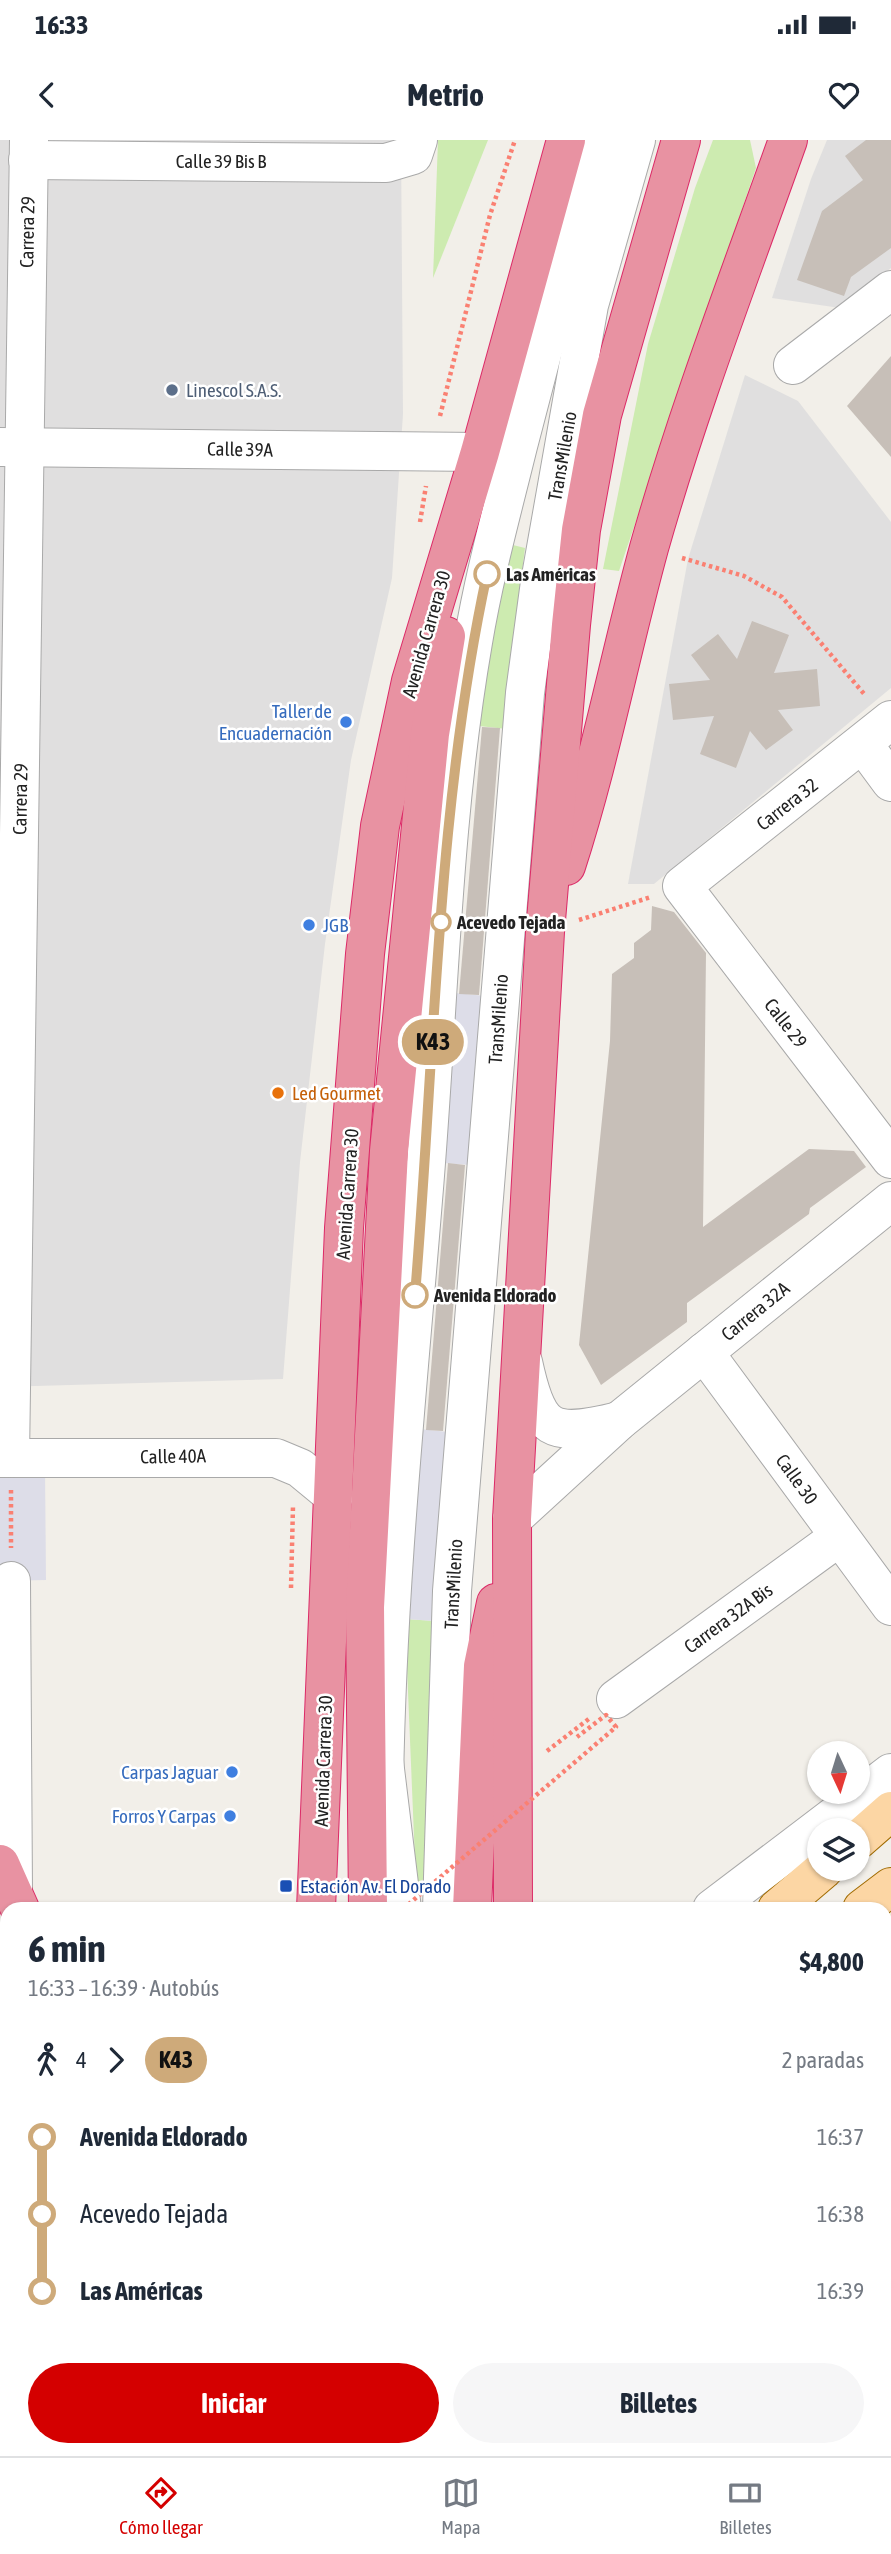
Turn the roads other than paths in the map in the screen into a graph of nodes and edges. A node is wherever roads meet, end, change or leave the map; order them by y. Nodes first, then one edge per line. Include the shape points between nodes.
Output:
1 (566, 140) edge
2 (603, 140) edge
3 (636, 140) edge
4 (681, 140) edge
5 (788, 140) edge
6 (415, 148) edge
7 (28, 150) edge
8 (891, 290) edge
9 (793, 365) dead end
10 (12, 447) edge
11 (480, 452) junction
12 (880, 729) edge
13 (891, 782) edge
14 (681, 886) joint
15 (9, 930) edge
16 (545, 932) junction
17 (891, 1159) edge
18 (891, 1201) edge
19 (704, 1352) junction
20 (522, 1356) junction
21 (6, 1359) edge
22 (619, 1421) junction
23 (5, 1458) edge
24 (334, 1496) junction
25 (512, 1519) junction
26 (839, 1536) junction
27 (11, 1581) road end
28 (891, 1606) edge
29 (365, 1607) junction
30 (616, 1699) road end
31 (384, 1761) junction
32 (891, 1773) edge
33 (891, 1811) edge
34 (870, 1829) edge
35 (810, 1881) edge
36 (891, 1887) edge
37 (11, 1889) edge
38 (317, 1897) edge
39 (368, 1902) edge
40 (383, 1902) edge
41 (401, 1902) edge
42 (442, 1902) edge
43 (472, 1902) edge
44 (513, 1902) edge
45 (721, 1902) edge
46 (785, 1902) edge
47 (871, 1902) edge

1 - 11 highway, Avenida Carrera 30
2 - 31 street via 560,282 491,552 460,728 438,948
3 - 42 street, TransMilenio via 589,305 525,692 452,1591
4 - 16 highway via 602,415 581,530
5 - 16 highway via 649,547 590,791
6 - 7 street, Calle 39 Bis B via 386,163
7 - 10 street, Carrera 29
8 - 9 street
10 - 11 street, Calle 39A
10 - 15 street, Carrera 29
11 - 24 highway, Avenida Carrera 30 via 411,681 380,826 365,954 344,1228
11 - 29 highway, Avenida Carrera 30 via 430,734 413,887 389,1151
12 - 13 street
12 - 14 street, Carrera 32
14 - 17 street, Calle 29
15 - 21 street, Carrera 29
16 - 20 highway
18 - 19 street, Carrera 32A
19 - 22 street, Carrera 32A
19 - 26 street, Calle 30
20 - 22 street, Carrera 32A via 531,1398 546,1422 582,1430
20 - 25 highway
21 - 23 street, Carrera 29
22 - 25 street, Carrera 32A
23 - 24 street, Calle 40A via 276,1458 300,1468
24 - 38 highway, Avenida Carrera 30
25 - 43 highway via 483,1667
25 - 44 highway
26 - 28 street, Calle 30
26 - 30 street, Carrera 32A Bis
27 - 37 street
29 - 38 highway
29 - 39 highway, Avenida Carrera 30
31 - 40 street
31 - 41 street
32 - 45 street
33 - 34 main road
35 - 46 main road
36 - 47 main road

